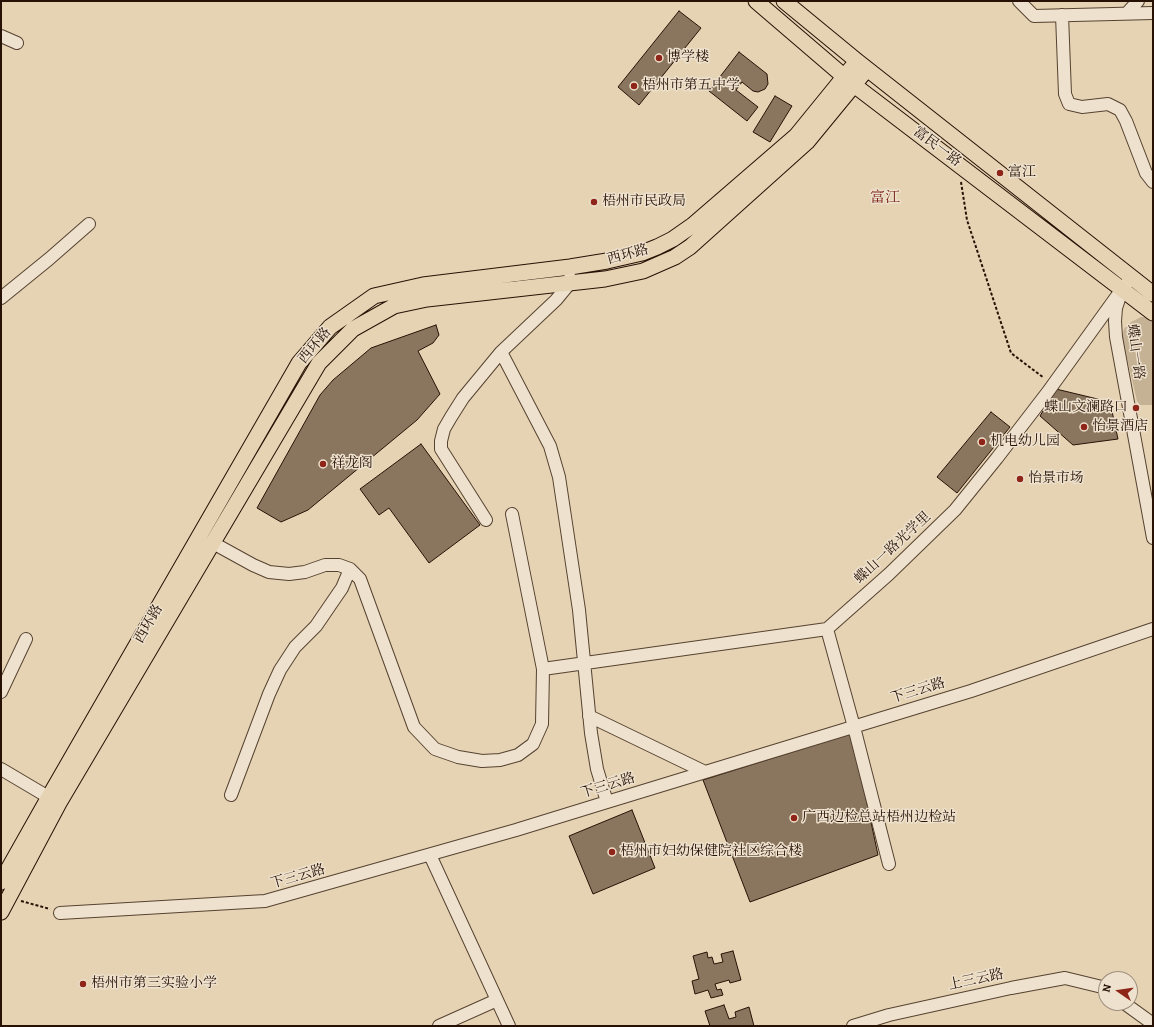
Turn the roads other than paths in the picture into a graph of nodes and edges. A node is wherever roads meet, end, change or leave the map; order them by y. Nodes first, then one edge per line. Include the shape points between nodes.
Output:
1 (756, 1) edge
2 (784, 1) edge
3 (1019, 1) edge
4 (1138, 1) edge
5 (1127, 13) junction
6 (1153, 13) edge
7 (1062, 15) junction
8 (1, 36) edge
9 (16, 43) dead end
10 (862, 65) junction
11 (849, 81) junction
12 (1153, 182) edge
13 (89, 224) dead end
14 (570, 267) junction
15 (1132, 277) junction
16 (570, 283) junction
17 (1122, 289) junction
18 (1153, 294) edge
19 (1, 298) edge
20 (1153, 313) edge
21 (501, 352) junction
22 (512, 514) dead end
23 (486, 520) dead end
24 (1153, 538) edge
25 (213, 543) junction
26 (350, 570) junction
27 (827, 629) junction
28 (1153, 629) edge
29 (26, 639) dead end
30 (584, 664) junction
31 (543, 669) junction
32 (2, 687) edge
33 (589, 716) junction
34 (854, 726) junction
35 (1, 769) edge
36 (705, 772) junction
37 (231, 794) dead end
38 (54, 800) junction
39 (607, 802) junction
40 (430, 855) junction
41 (890, 864) dead end
42 (1, 882) edge
43 (1, 912) edge
44 (60, 913) road end
45 (1098, 986) edge
46 (497, 1000) junction
47 (1131, 1011) edge
48 (1139, 1021) edge
49 (1153, 1024) edge
50 (439, 1026) edge
51 (509, 1026) edge
52 (853, 1026) edge

1 - 11 main road, 富民一路
2 - 10 main road
3 - 7 street via 1034,16
4 - 5 street
5 - 6 street
5 - 7 street
7 - 12 street via 1065,94 1069,104 1082,107 1108,104 1120,110 1146,173
8 - 9 street
10 - 11 main road
10 - 15 main road
11 - 14 main road, 西环路 via 796,136 693,225 672,239 642,253
11 - 16 main road, 西环路 via 808,142 675,258 643,271 605,280
11 - 17 main road, 富民一路
13 - 19 street
14 - 16 street
14 - 38 main road, 西环路 via 423,285 374,296 330,327 299,363
15 - 17 street, 蝶山一路光学里
15 - 18 main road
16 - 21 street via 556,300
16 - 25 main road, 西环路 via 427,299 394,306 353,329 319,363
17 - 20 main road, 富民一路
17 - 24 street, 蝶山一路 via 1116,308 1116,337
17 - 27 street, 蝶山一路光学里 via 1053,385 955,510
21 - 23 street via 463,398 441,441 441,449
21 - 30 street via 550,446 559,477 579,610
22 - 31 street
25 - 26 street via 269,572 289,574 325,565 339,565
25 - 38 main road, 西环路
26 - 31 street via 360,578 414,727 434,749 482,761 518,755 533,744 542,724
26 - 37 street via 342,588 316,626 295,648 280,670
27 - 30 street
27 - 34 street
28 - 34 street, 下三云路
29 - 32 street
30 - 31 street
30 - 33 street
33 - 36 street
33 - 39 street via 597,769
34 - 36 street, 下三云路
34 - 41 street
35 - 38 street
36 - 39 street, 下三云路
38 - 42 main road, 西环路
38 - 43 main road
39 - 40 street, 下三云路
40 - 44 street, 下三云路 via 265,901
40 - 46 street
45 - 52 street, 上三云路 via 1065,978 889,1015
46 - 50 street
46 - 51 street
47 - 48 street
48 - 49 street

